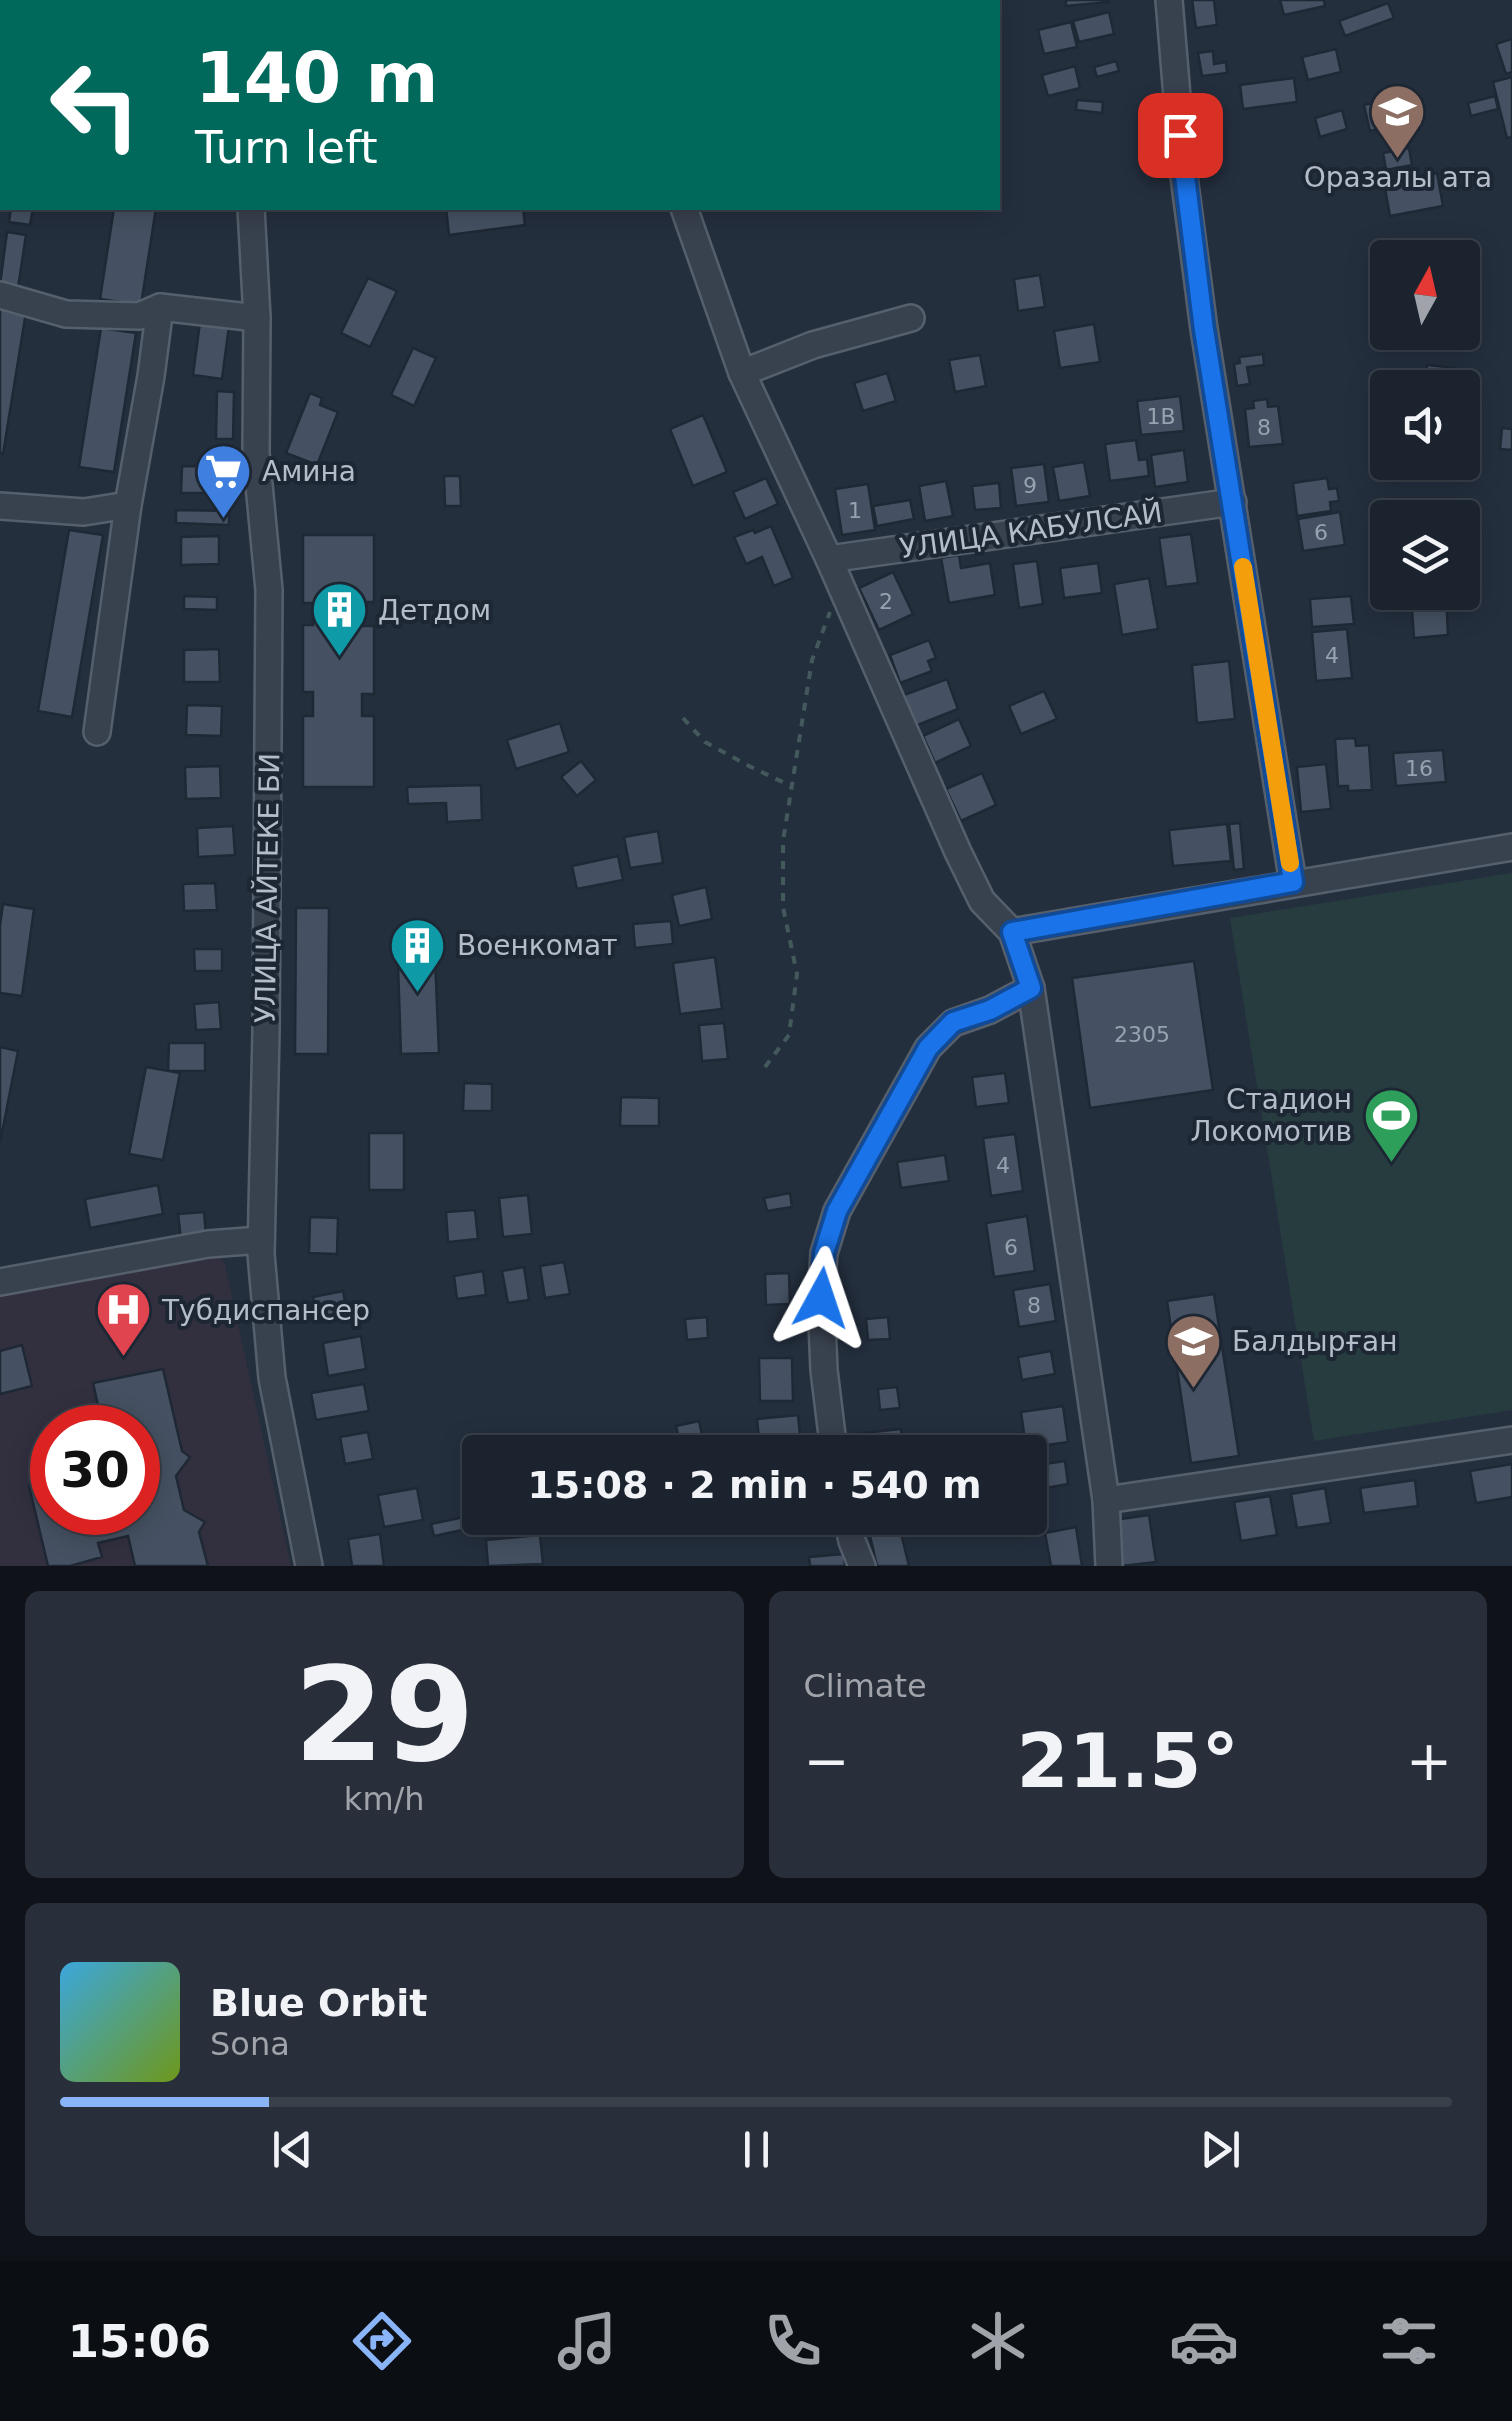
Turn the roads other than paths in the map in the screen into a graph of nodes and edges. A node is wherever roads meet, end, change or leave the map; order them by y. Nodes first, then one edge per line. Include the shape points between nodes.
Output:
1 (1169, 0) edge
2 (251, 210) edge
3 (685, 210) edge
4 (0, 295) edge
5 (160, 307) junction
6 (257, 318) junction
7 (911, 318) dead end
8 (741, 370) junction
9 (1233, 502) junction
10 (128, 505) junction
11 (0, 506) edge
12 (829, 559) junction
13 (97, 732) dead end
14 (1512, 847) edge
15 (1293, 882) junction
16 (1012, 932) junction
17 (1031, 988) junction
18 (261, 1240) junction
19 (0, 1282) edge
20 (832, 1435) edge
21 (1512, 1440) edge
22 (1106, 1500) junction
23 (851, 1535) edge
24 (309, 1566) edge
25 (862, 1566) edge
26 (1109, 1566) edge

1 - 9 street via 1182,169
2 - 6 street, УЛИЦА АЙТЕКЕ БИ
3 - 8 street
4 - 5 street via 66,314 139,316
5 - 6 street
5 - 10 street
6 - 18 street, УЛИЦА АЙТЕКЕ БИ via 256,453 270,590
7 - 8 street
8 - 12 street
9 - 12 street, УЛИЦА КАБУЛСАЙ
9 - 15 street
10 - 11 street via 84,512
10 - 13 street
12 - 16 street via 982,901
14 - 15 street
15 - 16 street
16 - 17 street
17 - 20 street via 953,1022 928,1048 837,1211 824,1253 821,1298
17 - 22 street
18 - 19 street
18 - 24 street, УЛИЦА АЙТЕКЕ БИ via 272,1378
21 - 22 street
22 - 26 street
23 - 25 street

